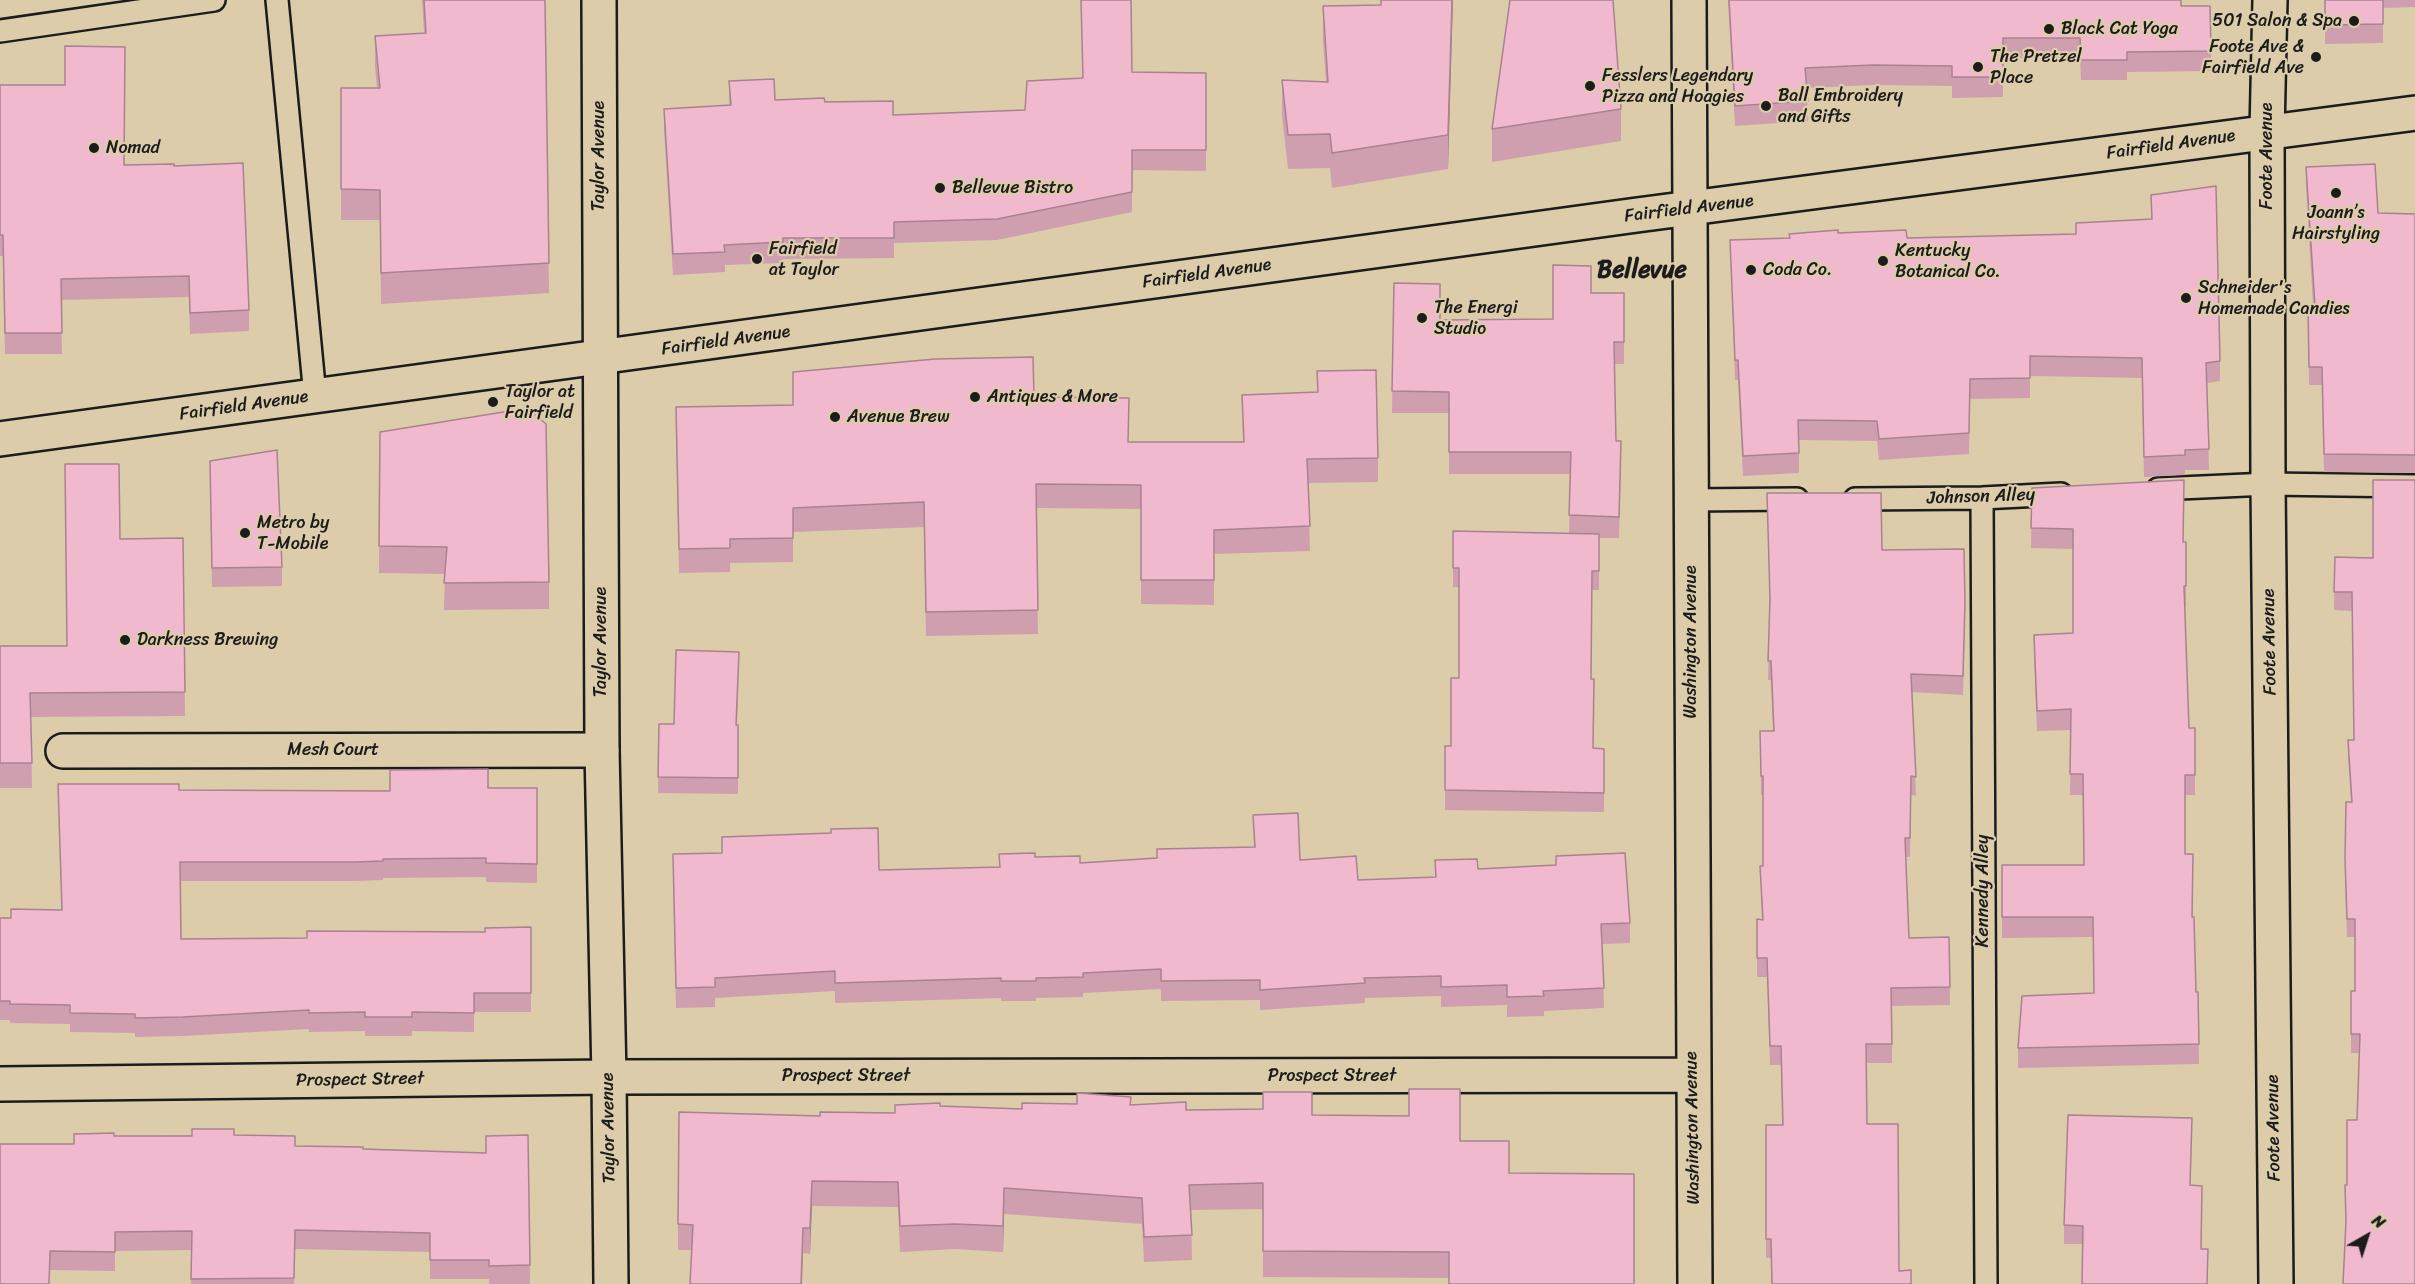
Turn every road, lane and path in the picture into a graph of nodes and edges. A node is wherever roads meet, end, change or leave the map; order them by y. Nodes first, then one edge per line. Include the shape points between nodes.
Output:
1 (214, 0) edge
2 (277, 0) edge
3 (598, 0) edge
4 (1689, 0) edge
5 (2270, 0) edge
6 (0, 31) edge
7 (2415, 112) edge
8 (2267, 132) junction
9 (1689, 210) junction
10 (600, 358) junction
11 (315, 396) junction
12 (0, 440) edge
13 (2268, 484) junction
14 (2415, 486) edge
15 (2137, 490) edge
16 (2078, 493) edge
17 (1982, 498) junction
18 (1691, 500) junction
19 (602, 750) junction
20 (63, 751) dead end
21 (1693, 1075) junction
22 (609, 1077) junction
23 (0, 1084) edge
24 (611, 1284) edge
25 (1695, 1284) edge
26 (1986, 1284) edge
27 (2276, 1284) edge

1 - 6 lane
2 - 11 lane
3 - 10 street, Taylor Avenue
4 - 9 street, Washington Avenue
5 - 8 street, Foote Avenue
7 - 8 street, Fairfield Avenue
8 - 9 street, Fairfield Avenue
8 - 13 street, Foote Avenue
9 - 10 street, Fairfield Avenue
9 - 18 street, Washington Avenue
10 - 11 street, Fairfield Avenue
10 - 19 street, Taylor Avenue
11 - 12 street, Fairfield Avenue
13 - 14 lane
13 - 15 lane
13 - 27 street, Foote Avenue
16 - 17 lane, Johnson Alley
17 - 18 lane, Johnson Alley
17 - 26 lane, Kennedy Alley
18 - 21 street, Washington Avenue
19 - 20 street, Mesh Court
19 - 22 street, Taylor Avenue
21 - 22 street, Prospect Street
21 - 25 street, Washington Avenue
22 - 23 street, Prospect Street
22 - 24 street, Taylor Avenue

